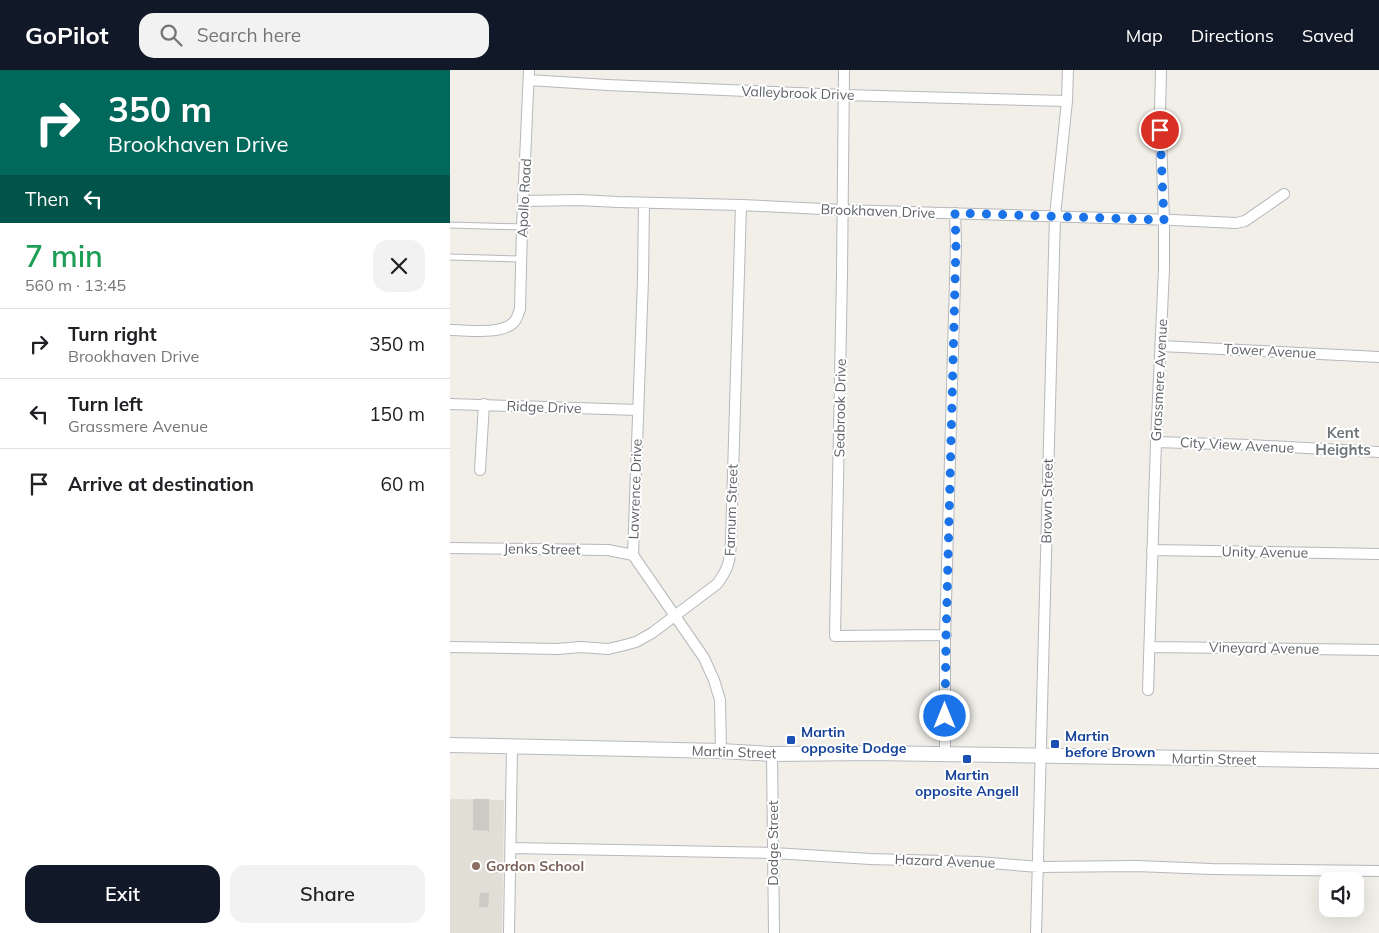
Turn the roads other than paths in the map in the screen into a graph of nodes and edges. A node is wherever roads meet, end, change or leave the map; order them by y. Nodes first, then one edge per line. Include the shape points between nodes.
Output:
1 (844, 70) edge
2 (1068, 70) edge
3 (1161, 70) edge
4 (529, 75) edge
5 (844, 95) junction
6 (1067, 101) junction
7 (1284, 194) dead end
8 (523, 201) junction
9 (644, 203) junction
10 (741, 205) junction
11 (843, 210) junction
12 (955, 213) junction
13 (1055, 216) junction
14 (1164, 220) junction
15 (450, 225) edge
16 (522, 226) junction
17 (450, 257) edge
18 (521, 259) junction
19 (450, 330) edge
20 (1160, 346) junction
21 (1379, 357) edge
22 (450, 404) edge
23 (484, 404) junction
24 (638, 410) junction
25 (1156, 442) junction
26 (1379, 452) edge
27 (480, 470) dead end
28 (450, 548) edge
29 (1152, 550) junction
30 (1379, 554) edge
31 (633, 556) junction
32 (675, 615) junction
33 (946, 635) junction
34 (450, 647) edge
35 (1150, 647) junction
36 (1379, 650) edge
37 (1148, 690) dead end
38 (450, 745) edge
39 (512, 746) junction
40 (721, 751) junction
41 (772, 754) junction
42 (945, 755) junction
43 (1040, 756) junction
44 (1379, 761) edge
45 (511, 848) junction
46 (774, 853) junction
47 (1039, 867) junction
48 (1379, 871) edge
49 (509, 933) edge
50 (774, 933) edge
51 (1036, 933) edge

1 - 5 street, Seabrook Drive
2 - 6 street, Brown Street
3 - 14 street, Grassmere Avenue
4 - 5 street, Valleybrook Drive via 617,86
4 - 8 street, Apollo Road
5 - 6 street, Valleybrook Drive
5 - 11 street, Seabrook Drive
6 - 13 street, Brown Street
7 - 14 street, Brookhaven Drive via 1245,221 1236,223
8 - 9 street, Brookhaven Drive
8 - 16 street, Apollo Road
9 - 10 street, Brookhaven Drive
9 - 24 street, Lawrence Drive
10 - 11 street, Brookhaven Drive
10 - 32 street, Farnum Street via 730,561 718,584
11 - 12 street, Brookhaven Drive
11 - 33 street, Seabrook Drive via 835,636
12 - 13 street, Brookhaven Drive
12 - 33 street
13 - 14 street, Brookhaven Drive
13 - 43 street, Brown Street
14 - 20 street, Grassmere Avenue
15 - 16 lane
16 - 18 street, Apollo Road
17 - 18 lane
18 - 19 street, Apollo Road via 520,309 516,320 490,330
20 - 21 street, Tower Avenue
20 - 25 street, Grassmere Avenue
22 - 23 street, Ridge Drive
23 - 24 street, Ridge Drive
23 - 27 street
24 - 31 street, Lawrence Drive
25 - 26 street, City View Avenue
25 - 29 street, Grassmere Avenue
28 - 31 street, Jenks Street via 608,550
29 - 30 street, Unity Avenue
29 - 35 street, Grassmere Avenue
31 - 32 street, Lawrence Drive
32 - 34 street, Farnum Street via 636,642 608,649
32 - 40 street, Lawrence Drive via 704,658 714,680 720,700
33 - 42 street
35 - 36 street, Vineyard Avenue
35 - 37 street, Grassmere Avenue
38 - 39 street, Martin Street
39 - 40 street, Martin Street
39 - 45 street
40 - 41 street, Martin Street
41 - 42 street, Martin Street
41 - 46 street, Dodge Street
42 - 43 street, Martin Street
43 - 44 street, Martin Street
43 - 47 street, Brown Street
45 - 46 street, Hazard Avenue
45 - 49 street
46 - 47 street, Hazard Avenue
46 - 50 street, Dodge Street
47 - 48 street, Hazard Avenue
47 - 51 street, Brown Street

